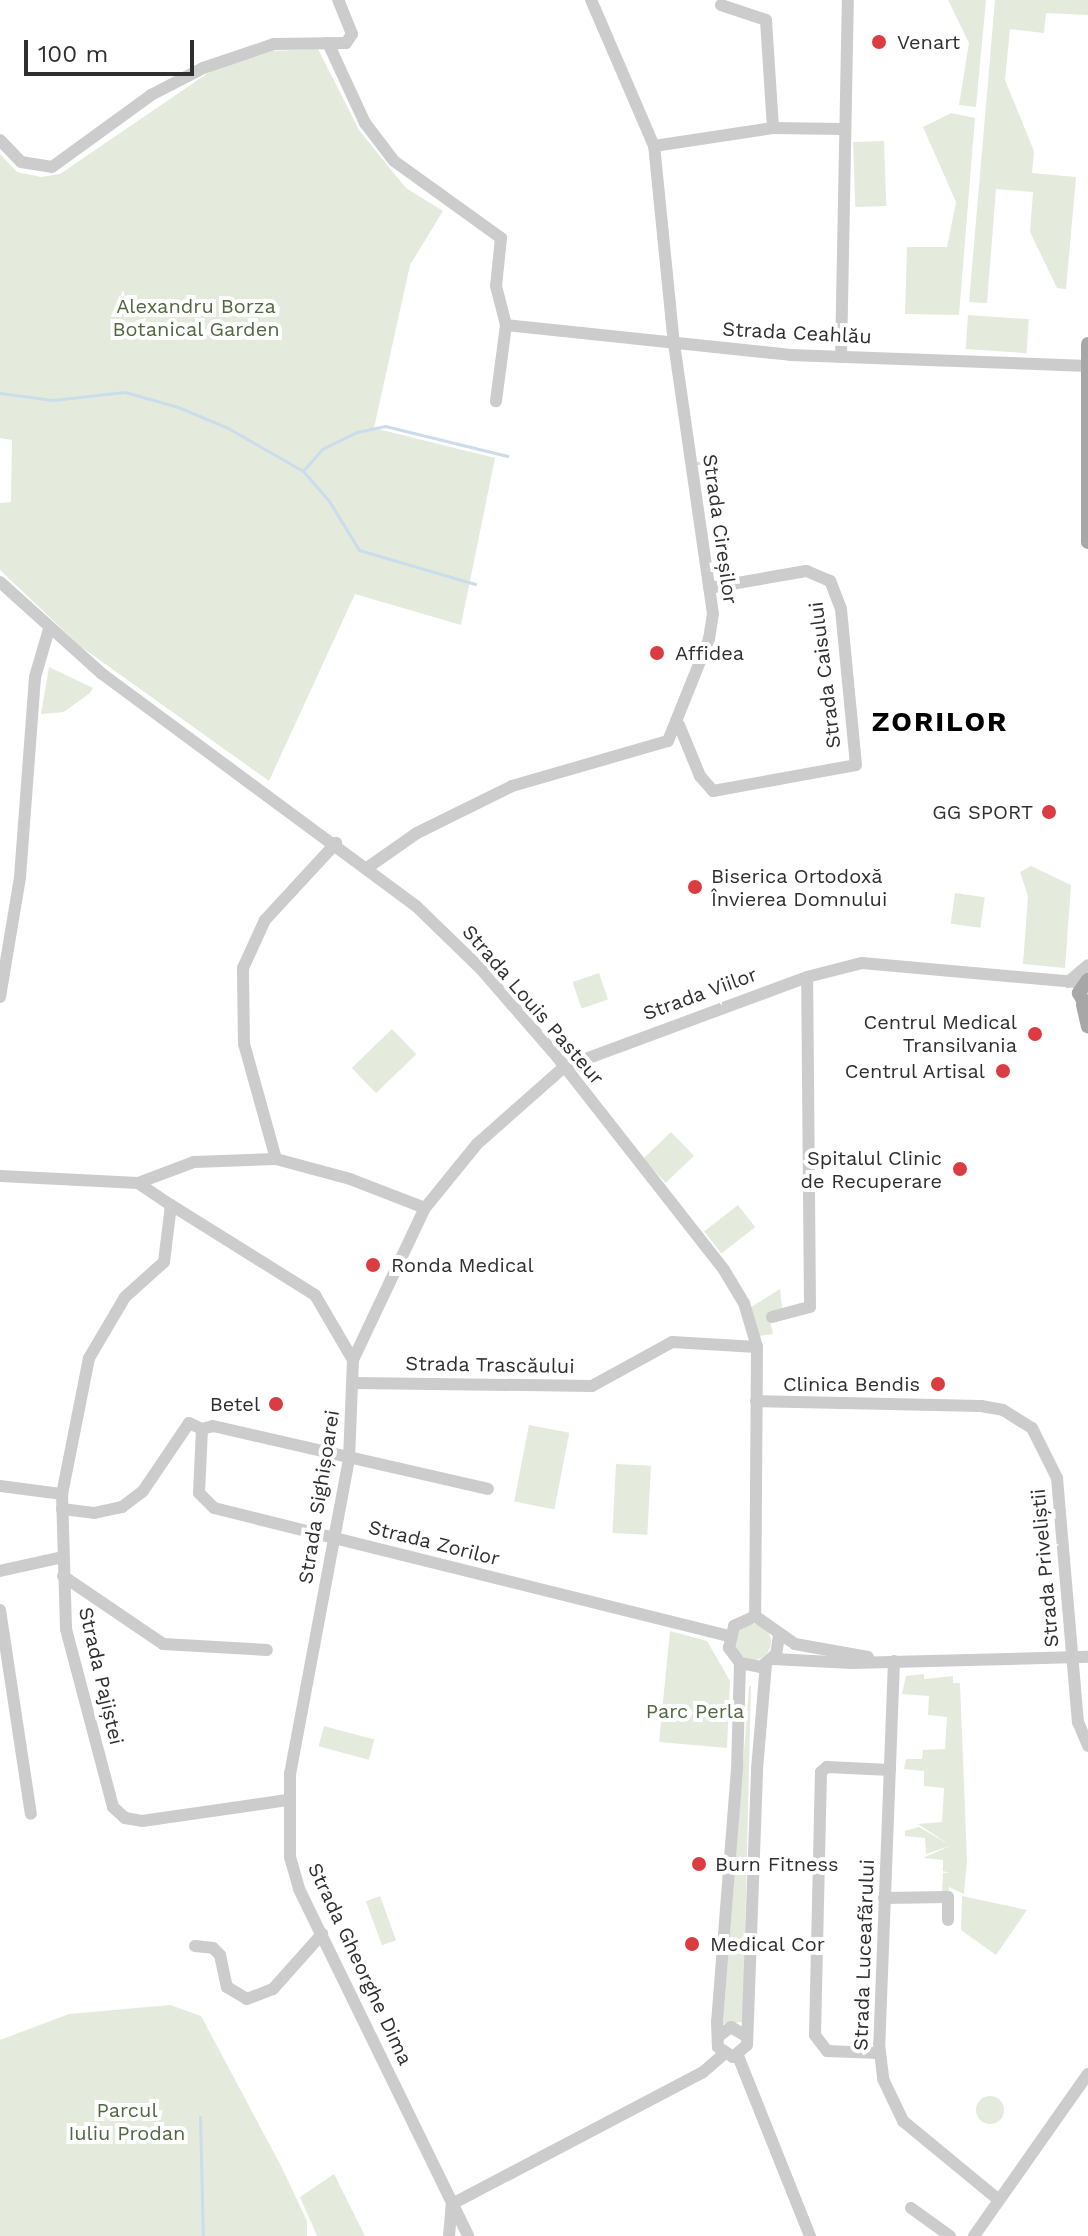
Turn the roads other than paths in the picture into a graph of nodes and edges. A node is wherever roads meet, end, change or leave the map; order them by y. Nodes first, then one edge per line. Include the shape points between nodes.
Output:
1 (338, 0) edge
2 (591, 0) edge
3 (848, 0) edge
4 (721, 5) dead end
5 (328, 43) junction
6 (773, 128) junction
7 (843, 129) junction
8 (0, 140) edge
9 (654, 146) junction
10 (506, 325) junction
11 (1088, 344) edge
12 (674, 345) junction
13 (841, 357) junction
14 (1087, 366) edge
15 (496, 401) dead end
16 (1088, 542) edge
17 (0, 582) edge
18 (709, 588) junction
19 (49, 629) junction
20 (679, 725) junction
21 (336, 843) junction
22 (367, 868) junction
23 (1087, 976) edge
24 (807, 977) junction
25 (1048, 982) junction
26 (1065, 983) junction
27 (0, 997) edge
28 (1084, 1005) edge
29 (1088, 1026) edge
30 (564, 1067) junction
31 (276, 1159) junction
32 (0, 1176) edge
33 (138, 1183) junction
34 (171, 1205) junction
35 (425, 1208) junction
36 (772, 1317) dead end
37 (757, 1347) junction
38 (353, 1360) junction
39 (355, 1383) junction
40 (756, 1401) junction
41 (202, 1429) junction
42 (349, 1459) junction
43 (0, 1486) edge
44 (488, 1489) dead end
45 (62, 1494) junction
46 (62, 1509) junction
47 (334, 1539) junction
48 (63, 1557) junction
49 (0, 1571) edge
50 (63, 1576) junction
51 (0, 1612) edge
52 (755, 1616) junction
53 (729, 1636) junction
54 (779, 1636) junction
55 (313, 1646) joint
56 (267, 1650) dead end
57 (1088, 1657) edge
58 (1073, 1658) junction
59 (892, 1661) junction
60 (770, 1662) junction
61 (740, 1663) junction
62 (1088, 1746) edge
63 (890, 1770) junction
64 (287, 1800) junction
65 (31, 1814) dead end
66 (884, 1898) junction
67 (948, 1920) dead end
68 (322, 1934) junction
69 (195, 1946) dead end
70 (719, 2036) junction
71 (746, 2036) junction
72 (879, 2053) junction
73 (724, 2054) junction
74 (738, 2056) junction
75 (1088, 2074) edge
76 (999, 2200) junction
77 (452, 2204) junction
78 (911, 2208) dead end
79 (449, 2236) edge
80 (468, 2236) edge
81 (810, 2236) edge
82 (950, 2236) edge
83 (974, 2236) edge

1 - 5 street via 352,34 346,43
2 - 9 street, Strada Cireșilor
3 - 7 street
4 - 6 street via 766,20
5 - 8 street via 274,44 203,68 151,95 52,167 21,162
5 - 10 street via 365,123 394,161 497,232 502,244 496,286
6 - 7 street
6 - 9 street
7 - 13 street
9 - 12 street, Strada Cireșilor
10 - 12 street, Strada Ceahlău
10 - 15 street
11 - 14 main road
12 - 13 street, Strada Ceahlău
12 - 18 street, Strada Cireșilor
13 - 14 street, Strada Ceahlău
14 - 16 main road
17 - 19 street, Strada Louis Pasteur
18 - 20 street, Strada Cireșilor via 709,639
18 - 20 street, Strada Caisului via 806,571 830,581 841,609 856,765 713,791 700,776
19 - 21 street, Strada Louis Pasteur via 101,673
19 - 27 street via 35,677 20,877
20 - 22 street via 659,745 541,775 486,798 417,833
21 - 22 street, Strada Louis Pasteur
21 - 31 street via 265,920 243,968 244,1044
22 - 30 street, Strada Louis Pasteur via 481,969
23 - 26 street, Strada Viilor
23 - 26 street
23 - 28 main road
24 - 25 street, Strada Viilor via 888,962
24 - 30 street, Strada Viilor
24 - 36 street via 810,1307
25 - 26 street, Strada Viilor
25 - 28 street, Strada Viilor
28 - 29 main road
30 - 35 street, Strada Viilor via 477,1144
30 - 37 street, Strada Louis Pasteur via 730,1278 748,1311
31 - 33 street via 194,1162
31 - 35 street
32 - 33 street
33 - 34 street
34 - 38 street, Strada Sighișoarei via 315,1295
34 - 45 street, Strada Pajiștei via 172,1230 164,1262 125,1297 89,1358
35 - 38 street, Strada Viilor
37 - 39 street, Strada Trascăului via 672,1342 592,1386
37 - 40 street, Strada Louis Pasteur
38 - 39 street, Strada Sighișoarei
39 - 42 street, Strada Sighișoarei
40 - 52 street, Strada Louis Pasteur
40 - 58 street, Strada Priveliștii via 981,1406 1003,1410 1032,1428 1057,1478
41 - 42 street via 213,1426
41 - 46 street via 189,1423 133,1501 109,1512
41 - 47 street, Strada Zorilor via 199,1485 205,1502
42 - 44 street
42 - 47 street, Strada Sighișoarei
43 - 45 street
45 - 46 street, Strada Pajiștei
46 - 48 street, Strada Pajiștei
47 - 53 street, Strada Zorilor
47 - 55 street, Strada Sighișoarei
48 - 49 street
48 - 50 street, Strada Pajiștei
50 - 56 street via 163,1644
50 - 64 street, Strada Pajiștei via 69,1647 118,1812 142,1821
51 - 65 street
52 - 53 street via 738,1621
52 - 54 street via 772,1624
53 - 61 street via 731,1654
54 - 59 street via 808,1648
54 - 60 street
55 - 64 street, Strada Gheorghe Dima
57 - 58 street
58 - 59 street
58 - 62 street, Strada Priveliștii via 1078,1722
59 - 60 street
59 - 63 street, Strada Luceafărului
60 - 61 street
60 - 71 street via 760,1698
61 - 70 street via 743,1685
63 - 66 street, Strada Luceafărului
63 - 72 street via 827,1767 821,1772 815,2035 827,2051
64 - 68 street, Strada Gheorghe Dima via 294,1877
66 - 67 street via 948,1897
66 - 72 street, Strada Luceafărului
68 - 69 street via 273,1989 247,1999 227,1987 220,1955 213,1948
68 - 77 street, Strada Gheorghe Dima
70 - 71 street via 731,2027
70 - 73 street
71 - 74 street via 745,2050
72 - 76 street, Strada Luceafărului via 883,2079 903,2121
73 - 74 street
73 - 77 street via 680,2086
74 - 81 street
75 - 76 street
76 - 83 street
77 - 79 street
77 - 80 street, Strada Gheorghe Dima
78 - 82 street

